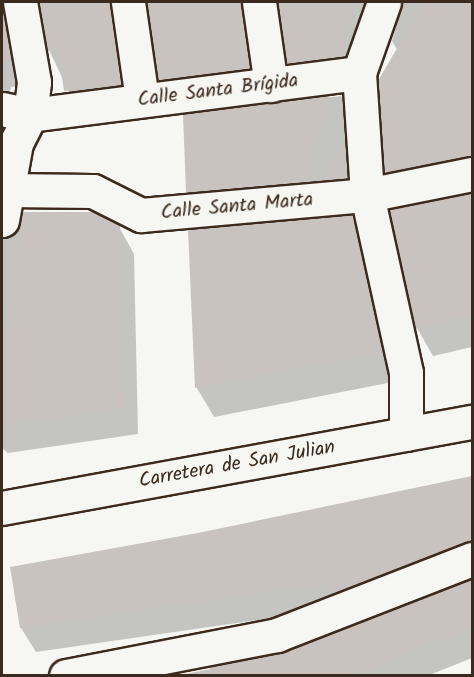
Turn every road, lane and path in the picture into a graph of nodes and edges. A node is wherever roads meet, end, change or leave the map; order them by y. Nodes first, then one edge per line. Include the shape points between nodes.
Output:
1 (20, 2) edge
2 (128, 2) edge
3 (259, 2) edge
4 (384, 2) edge
5 (359, 73) junction
6 (271, 85) junction
7 (142, 99) junction
8 (16, 112) edge
9 (472, 174) edge
10 (367, 195) junction
11 (4, 205) edge
12 (472, 422) edge
13 (406, 434) junction
14 (2, 508) edge
15 (472, 559) edge
16 (66, 675) edge

1 - 8 street via 34,82
2 - 7 street
3 - 6 street
4 - 5 street
5 - 6 street, Calle Santa Brígida
5 - 10 street
6 - 7 street, Calle Santa Brígida
7 - 8 street, Calle Santa Brígida
8 - 11 street via 16,143
9 - 10 street, Calle Santa Marta
10 - 11 street, Calle Santa Marta via 141,215 93,191
10 - 13 street via 406,374
12 - 13 street, Carretera de San Julian
13 - 14 street, Carretera de San Julian
15 - 16 street via 278,635

